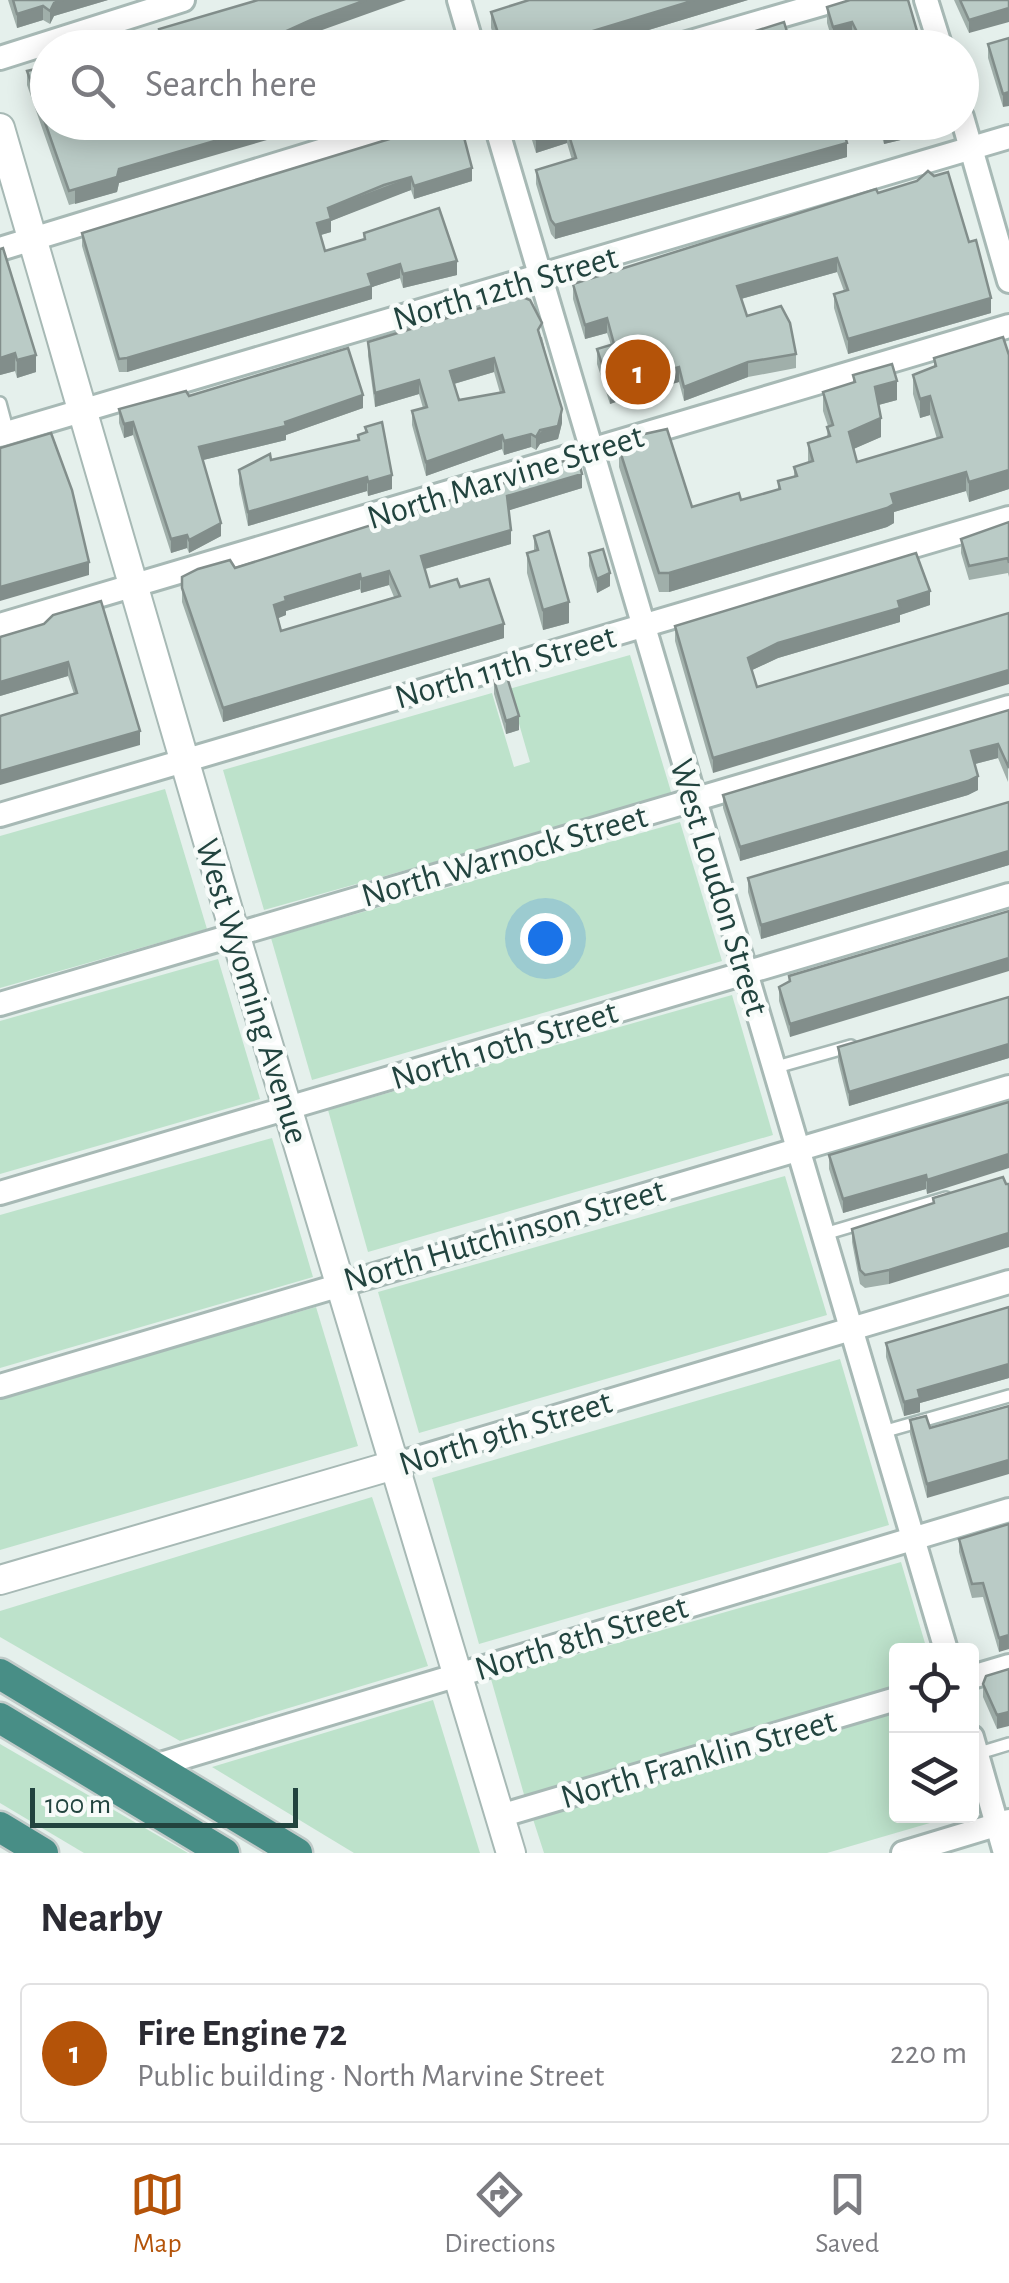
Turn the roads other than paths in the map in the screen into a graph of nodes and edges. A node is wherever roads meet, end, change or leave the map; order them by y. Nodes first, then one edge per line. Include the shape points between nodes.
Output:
1 (182, 0) edge
2 (459, 0) edge
3 (836, 0) edge
4 (926, 0) edge
5 (88, 30) edge
6 (468, 30) edge
7 (732, 30) edge
8 (935, 30) edge
9 (30, 48) edge
10 (0, 58) edge
11 (0, 130) edge
12 (1009, 137) edge
13 (357, 140) edge
14 (500, 140) edge
15 (969, 140) edge
16 (971, 148) junction
17 (32, 240) junction
18 (0, 249) edge
19 (539, 277) junction
20 (1009, 281) edge
21 (1009, 326) edge
22 (0, 403) edge
23 (83, 411) junction
24 (4, 434) edge
25 (590, 450) junction
26 (1009, 518) edge
27 (134, 586) junction
28 (0, 625) edge
29 (642, 626) junction
30 (1009, 707) edge
31 (184, 760) junction
32 (694, 799) junction
33 (0, 814) edge
34 (1009, 895) edge
35 (235, 934) junction
36 (746, 971) junction
37 (0, 1004) edge
38 (864, 1043) edge
39 (773, 1068) junction
40 (1009, 1087) edge
41 (288, 1108) junction
42 (795, 1150) junction
43 (0, 1193) edge
44 (952, 1196) edge
45 (821, 1235) junction
46 (340, 1282) junction
47 (1009, 1282) edge
48 (849, 1329) junction
49 (0, 1386) edge
50 (1009, 1396) edge
51 (878, 1433) junction
52 (394, 1465) junction
53 (1009, 1510) edge
54 (912, 1538) junction
55 (0, 1580) edge
56 (944, 1643) edge
57 (1009, 1666) edge
58 (0, 1674) edge
59 (458, 1674) junction
60 (979, 1675) edge
61 (889, 1701) edge
62 (0, 1718) edge
63 (1009, 1744) edge
64 (979, 1746) edge
65 (979, 1759) edge
66 (154, 1766) junction
67 (194, 1790) junction
68 (500, 1816) junction
69 (1003, 1823) edge
70 (0, 1827) edge
71 (43, 1853) edge
72 (224, 1853) edge
73 (238, 1853) edge
74 (297, 1853) edge
75 (511, 1853) edge
76 (903, 1853) edge
77 (1006, 1853) edge

1 - 5 street
2 - 6 street
3 - 7 street
4 - 8 street
9 - 10 street
11 - 17 street, West Wyoming Avenue
12 - 16 street, North 12th Street
13 - 17 street
14 - 19 street, West Loudon Street
15 - 16 street
16 - 19 street, North 12th Street
16 - 20 street
17 - 18 street
17 - 23 street, West Wyoming Avenue
19 - 23 street, North 12th Street
19 - 25 street, West Loudon Street
21 - 25 street, North Marvine Street
22 - 24 lane
23 - 24 street, North 12th Street
23 - 27 street, West Wyoming Avenue
25 - 27 street, North Marvine Street
25 - 29 street, West Loudon Street
26 - 29 street, North 11th Street
27 - 28 street, North Marvine Street
27 - 31 street, West Wyoming Avenue
29 - 31 street, North 11th Street
29 - 32 street, West Loudon Street
30 - 32 street, North Warnock Street
31 - 33 street, North 11th Street
31 - 35 street, West Wyoming Avenue
32 - 35 street, North Warnock Street
32 - 36 street, West Loudon Street
34 - 36 street, North 10th Street
35 - 37 street, North Warnock Street
35 - 41 street, West Wyoming Avenue
36 - 39 street, West Loudon Street
36 - 41 street, North 10th Street
38 - 39 lane
39 - 42 street, West Loudon Street
40 - 42 street, North Hutchinson Street
41 - 43 street, North 10th Street
41 - 46 street, West Wyoming Avenue
42 - 45 street, West Loudon Street
42 - 46 street, North Hutchinson Street
44 - 45 lane
45 - 48 street, West Loudon Street
46 - 49 street, North Hutchinson Street
46 - 52 street, West Wyoming Avenue
47 - 48 street, North 9th Street
48 - 51 street, West Loudon Street
48 - 52 street, North 9th Street
50 - 51 lane
51 - 54 street, West Loudon Street
52 - 55 street, North 9th Street
52 - 59 street, West Wyoming Avenue
53 - 54 street, North 8th Street
54 - 56 street, West Loudon Street
54 - 59 street, North 8th Street
57 - 60 street
58 - 66 highway
59 - 66 street, North 8th Street
59 - 68 street, West Wyoming Avenue
61 - 68 street, North Franklin Street
62 - 72 highway
63 - 64 lane
65 - 69 street
66 - 67 highway
67 - 73 highway
67 - 74 highway
68 - 75 street, West Wyoming Avenue
69 - 76 street
69 - 77 street
70 - 71 highway

